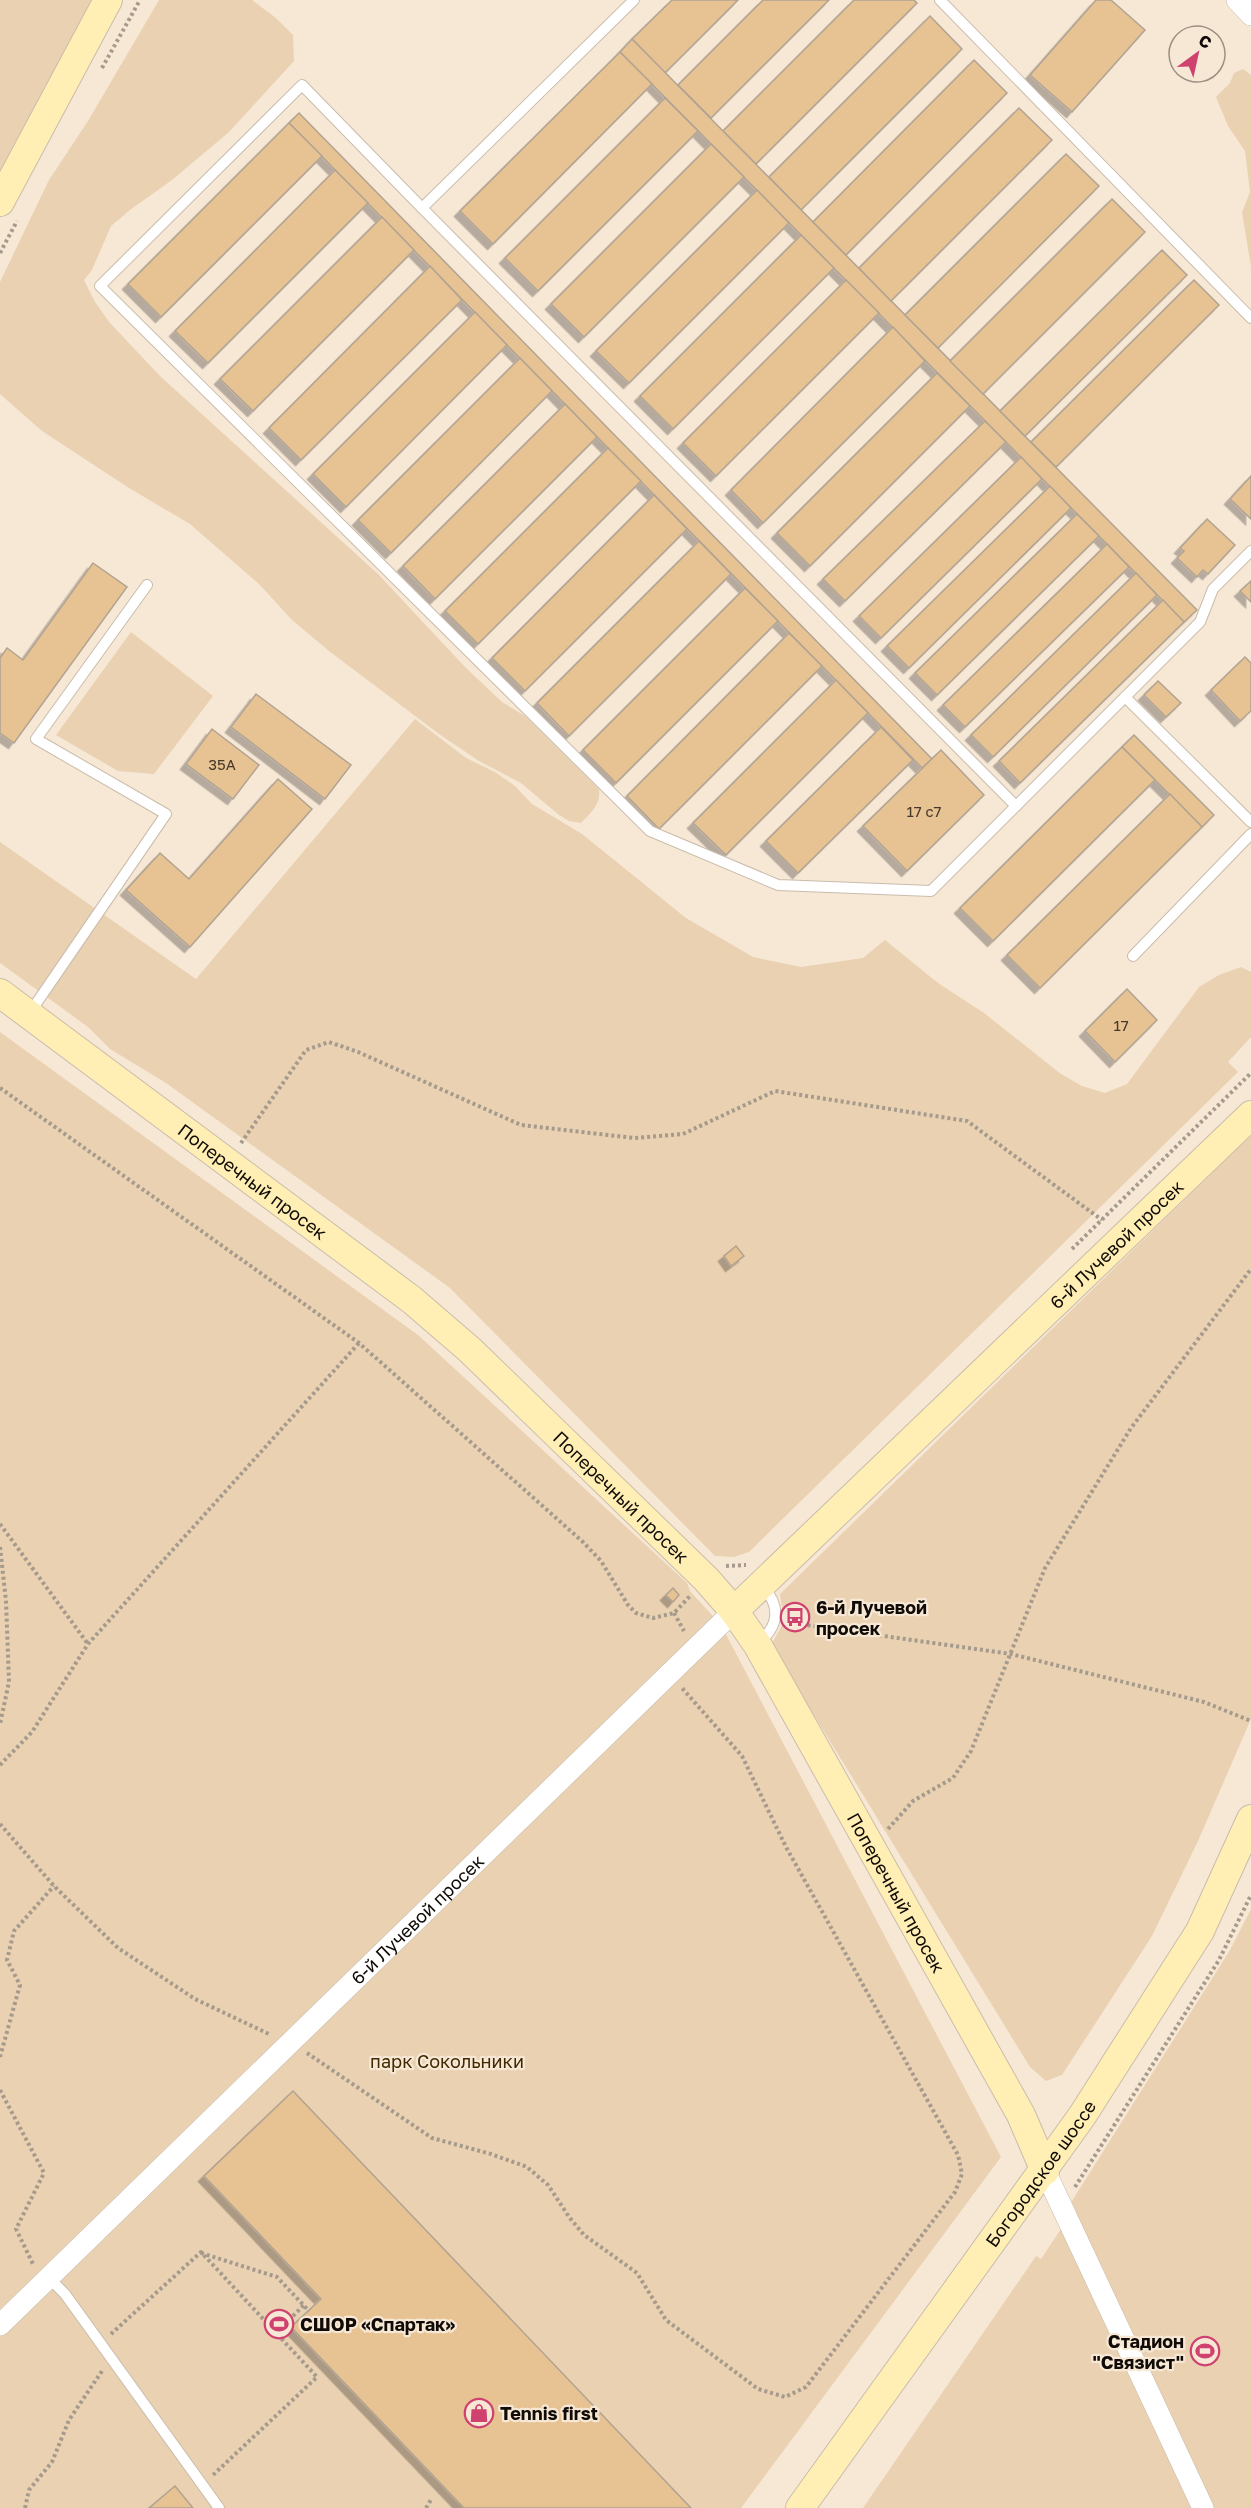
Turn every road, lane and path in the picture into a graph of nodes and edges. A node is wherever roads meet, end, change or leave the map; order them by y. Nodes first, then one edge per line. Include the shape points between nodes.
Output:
1 (108, 0) edge
2 (634, 0) edge
3 (940, 0) edge
4 (1237, 0) edge
5 (1251, 15) edge
6 (0, 202) edge
7 (422, 208) junction
8 (1251, 318) edge
9 (1251, 551) edge
10 (147, 585) dead end
11 (1125, 697) junction
12 (1016, 806) junction
13 (1251, 822) edge
14 (1251, 834) edge
15 (1133, 956) dead end
16 (0, 993) edge
17 (29, 1014) junction
18 (0, 1088) edge
19 (1251, 1115) edge
20 (241, 1143) dead end
21 (1102, 1220) dead end
22 (1251, 1269) edge
23 (359, 1343) junction
24 (0, 1524) edge
25 (0, 1547) edge
26 (717, 1566) dead end
27 (757, 1575) junction
28 (696, 1590) dead end
29 (734, 1611) junction
30 (674, 1613) junction
31 (792, 1623) dead end
32 (683, 1629) dead end
33 (88, 1644) junction
34 (757, 1644) junction
35 (1011, 1654) junction
36 (669, 1675) junction
37 (1251, 1721) edge
38 (0, 1724) edge
39 (0, 1765) edge
40 (1251, 1819) edge
41 (0, 1824) edge
42 (885, 1833) dead end
43 (54, 1886) junction
44 (1251, 1895) edge
45 (1251, 1913) edge
46 (1242, 1914) junction
47 (269, 2035) dead end
48 (291, 2043) junction
49 (0, 2057) edge
50 (0, 2090) edge
51 (1045, 2170) junction
52 (1074, 2190) dead end
53 (201, 2252) junction
54 (33, 2264) dead end
55 (49, 2278) junction
56 (304, 2305) junction
57 (309, 2311) dead end
58 (0, 2325) edge
59 (276, 2333) junction
60 (101, 2343) junction
61 (111, 2357) junction
62 (203, 2485) junction
63 (432, 2498) dead end
64 (25, 2508) edge
65 (219, 2508) edge
66 (426, 2508) edge
67 (800, 2508) edge
68 (1203, 2508) edge

1 - 6 street
2 - 7 lane
3 - 8 lane
4 - 5 street
7 - 12 lane
7 - 12 lane via 302,85 100,286 650,831 778,885 931,891
9 - 11 lane via 1213,589 1200,622
10 - 17 lane via 36,739 166,814
11 - 12 lane
11 - 13 lane
14 - 15 lane
16 - 17 street, Поперечный просек
17 - 29 street, Поперечный просек via 412,1300 471,1350
18 - 23 path
19 - 27 street, 6-й Лучевой просек
20 - 21 path via 306,1050 329,1042 521,1125 634,1138 683,1134 776,1091 968,1121
22 - 35 path via 1131,1428 1045,1568
23 - 30 path via 582,1541 601,1561 636,1613 653,1618
23 - 33 path
24 - 33 path
25 - 38 path via 9,1682
26 - 27 path
27 - 29 street, 6-й Лучевой просек
27 - 34 lane via 773,1597 776,1619 766,1638
28 - 30 path
29 - 34 street, Поперечный просек
29 - 36 street, 6-й Лучевой просек
30 - 32 path
31 - 35 path
33 - 39 path via 32,1732
34 - 51 street, Поперечный просек via 1021,2115
35 - 37 path via 1204,1702
35 - 42 path via 971,1751 953,1778 913,1801
36 - 48 street, 6-й Лучевой просек
36 - 48 path via 742,1756 786,1847 958,2156 962,2174 955,2192 806,2387 785,2397 758,2390 666,2320 637,2272 584,2235 548,2185 527,2167 432,2138
40 - 51 street, Богородское шоссе via 1200,1931
41 - 43 path
43 - 47 path via 118,1948 195,1999
43 - 49 path via 14,1931 7,1960 20,1985
44 - 46 path
45 - 46 path
46 - 52 path via 1219,1960
48 - 55 street, 6-й Лучевой просек
50 - 54 path via 44,2173 16,2229
51 - 67 street, Богородское шоссе
51 - 68 street
53 - 56 path via 277,2277
53 - 59 path
53 - 60 path
55 - 58 street, 6-й Лучевой просек
55 - 60 lane
56 - 57 path
56 - 59 path
59 - 62 path via 317,2377
60 - 61 lane
61 - 62 lane
61 - 64 path via 69,2420 52,2462 29,2490
62 - 65 lane
63 - 66 path

